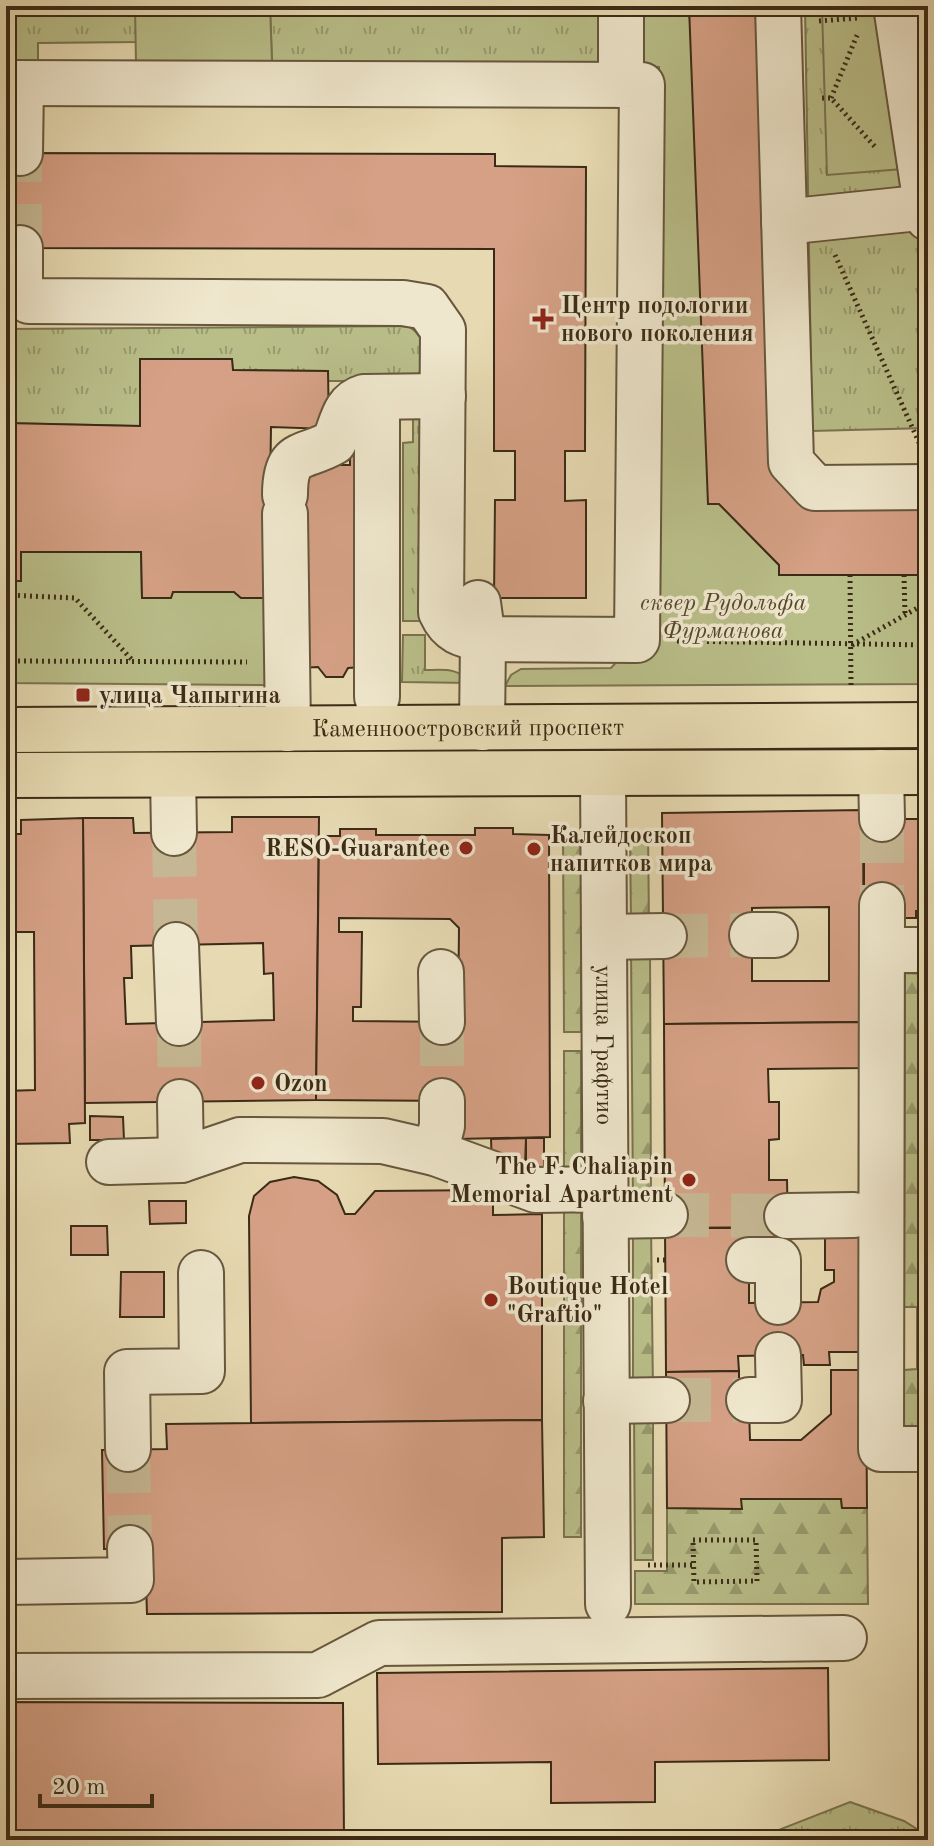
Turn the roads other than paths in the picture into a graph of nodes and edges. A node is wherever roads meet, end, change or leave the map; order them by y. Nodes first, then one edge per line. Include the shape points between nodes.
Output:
1 (621, 6) edge
2 (896, 6) edge
3 (778, 15) edge
4 (13, 83) edge
5 (621, 85) junction
6 (20, 153) tunnel mouth
7 (928, 207) edge
8 (928, 218) edge
9 (801, 220) junction
10 (20, 248) tunnel mouth
11 (443, 396) junction
12 (377, 397) junction
13 (925, 468) edge
14 (481, 621) junction
15 (377, 697) dead end
16 (928, 725) edge
17 (482, 728) junction
18 (288, 729) junction
19 (6, 730) edge
20 (881, 772) junction
21 (928, 772) edge
22 (603, 773) junction
23 (6, 775) edge
24 (173, 775) junction
25 (882, 819) tunnel mouth
26 (174, 833) tunnel mouth
27 (882, 905) tunnel mouth
28 (664, 936) tunnel mouth
29 (604, 937) junction
30 (176, 945) tunnel mouth
31 (883, 950) junction
32 (928, 950) edge
33 (441, 972) dead end
34 (442, 1022) tunnel mouth
35 (179, 1023) tunnel mouth
36 (442, 1101) tunnel mouth
37 (180, 1102) tunnel mouth
38 (435, 1153) junction
39 (181, 1160) junction
40 (109, 1162) dead end
41 (536, 1190) junction
42 (494, 1200) dead end
43 (605, 1202) junction
44 (665, 1215) tunnel mouth
45 (854, 1215) dead end
46 (787, 1216) tunnel mouth
47 (749, 1260) dead end
48 (201, 1273) dead end
49 (778, 1302) dead end
50 (778, 1355) dead end
51 (667, 1400) tunnel mouth
52 (749, 1400) tunnel mouth
53 (606, 1401) junction
54 (128, 1449) tunnel mouth
55 (928, 1449) edge
56 (130, 1548) tunnel mouth
57 (6, 1582) edge
58 (608, 1604) dead end
59 (844, 1638) dead end
60 (6, 1676) edge

1 - 5 street
2 - 7 street
3 - 9 street via 781,100
4 - 5 street
4 - 6 street
5 - 14 street via 642,85 612,628
7 - 8 street
7 - 9 street
9 - 13 street via 791,462 815,488
10 - 11 street via 20,291 29,301 427,307 443,330
11 - 12 street
11 - 14 street via 441,612 448,627 464,635
12 - 15 street
12 - 18 street via 353,400 334,442 294,460 285,475
14 - 17 street
16 - 17 main road, Каменноостровский проспект
17 - 18 main road, Каменноостровский проспект
18 - 19 main road, Каменноостровский проспект
20 - 21 main road, Каменноостровский проспект
20 - 22 main road, Каменноостровский проспект
20 - 25 street
22 - 24 main road, Каменноостровский проспект
22 - 29 street, улица Графтио
23 - 24 main road, Каменноостровский проспект
24 - 26 street
27 - 31 street
28 - 29 street
29 - 43 street, улица Графтио
30 - 35 street
31 - 32 street
31 - 55 street via 881,1449
33 - 34 street
36 - 38 street
37 - 39 street
38 - 39 street via 383,1141 240,1140
38 - 41 street
39 - 40 street
41 - 42 street
41 - 43 street
43 - 44 street
43 - 53 street, улица Графтио
45 - 46 street
47 - 49 street via 778,1260
48 - 54 street via 202,1371 127,1372
50 - 52 street via 779,1400
51 - 53 street
53 - 58 street, улица Графтио
56 - 57 street via 131,1580
59 - 60 street via 379,1643 318,1675

